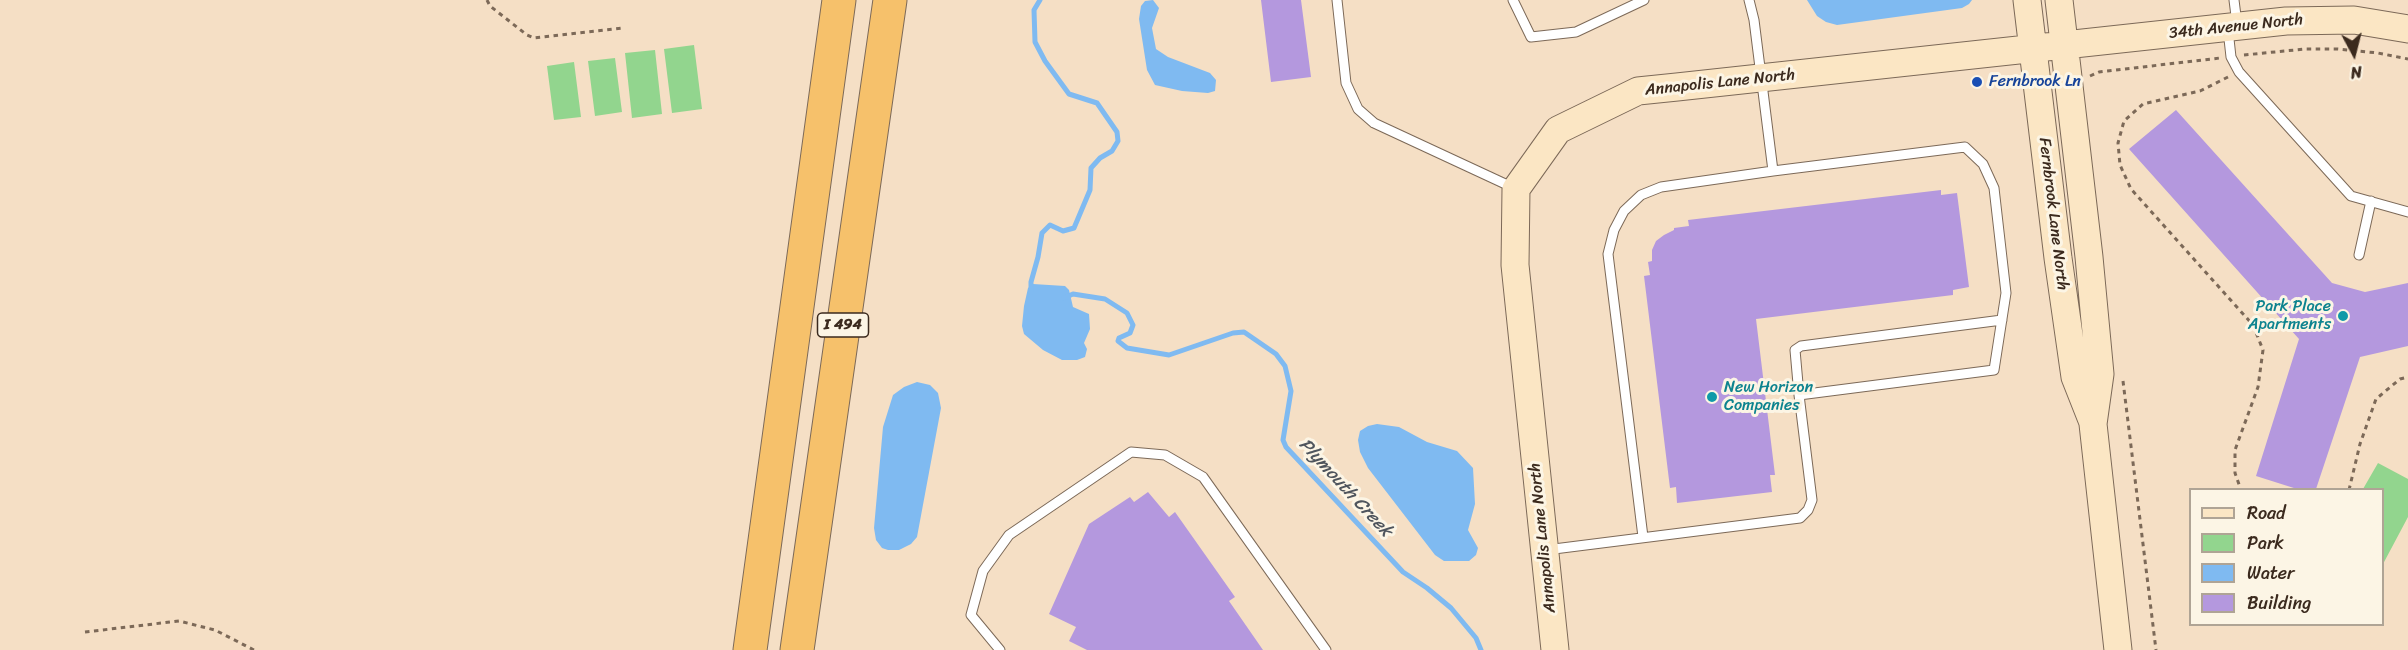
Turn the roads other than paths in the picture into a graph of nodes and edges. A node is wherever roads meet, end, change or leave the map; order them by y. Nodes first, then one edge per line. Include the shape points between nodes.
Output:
1 (839, 0) edge
2 (890, 0) edge
3 (1336, 0) edge
4 (1644, 0) edge
5 (1749, 0) edge
6 (2027, 0) edge
7 (2059, 0) edge
8 (1517, 1) edge
9 (2233, 18) edge
10 (2408, 29) edge
11 (2065, 46) junction
12 (2033, 49) junction
13 (1760, 77) junction
14 (1773, 171) junction
15 (1516, 189) junction
16 (2371, 201) junction
17 (2408, 212) edge
18 (2359, 255) dead end
19 (2002, 320) junction
20 (1799, 395) junction
21 (2093, 424) junction
22 (1643, 537) junction
23 (1545, 550) junction
24 (750, 650) edge
25 (797, 650) edge
26 (1000, 650) edge
27 (1326, 650) edge
28 (1555, 650) edge
29 (2118, 650) edge

1 - 24 highway, I 494
2 - 25 highway, I 494
3 - 15 lane via 1346,83 1358,109 1374,123
4 - 8 lane via 1576,32 1531,36
5 - 13 lane
6 - 12 street, Fernbrook Lane North
7 - 11 street, Fernbrook Lane North
9 - 10 street, 34th Avenue North via 2328,19
9 - 11 street, 34th Avenue North
9 - 16 lane via 2231,57 2239,72 2351,196
11 - 12 street, Annapolis Lane North
11 - 21 street, Fernbrook Lane North via 2100,374
12 - 13 street, Annapolis Lane North
12 - 21 street, Fernbrook Lane North via 2075,377
13 - 14 lane
13 - 15 street, Annapolis Lane North via 1638,92 1558,130
14 - 19 lane via 1965,147 1983,164 1994,188 2006,293
14 - 22 lane via 1661,187 1641,195 1624,211 1614,230 1608,254
15 - 23 street, Annapolis Lane North via 1515,265
16 - 17 lane
16 - 18 lane
19 - 20 lane via 1994,370
19 - 20 lane via 1801,346 1795,350
20 - 22 lane via 1812,500 1800,518
21 - 29 street, Fernbrook Lane North
22 - 23 lane
23 - 28 street, Annapolis Lane North
26 - 27 lane via 971,615 983,571 1009,535 1131,452 1165,455 1203,477

